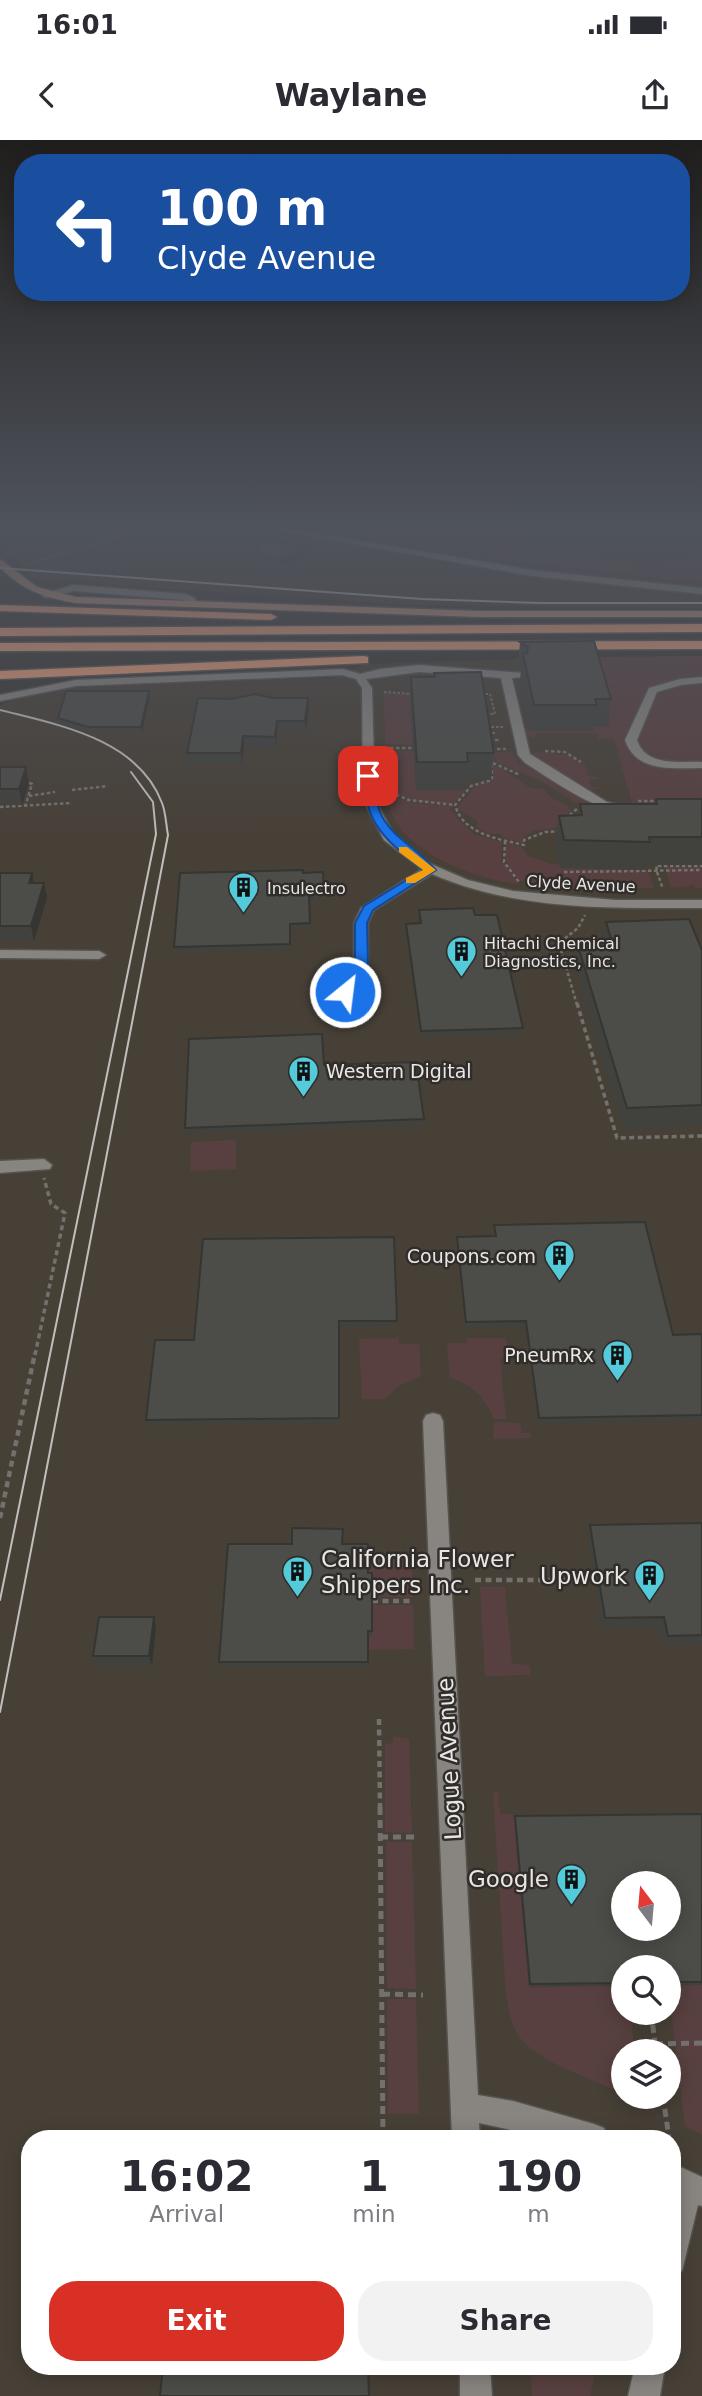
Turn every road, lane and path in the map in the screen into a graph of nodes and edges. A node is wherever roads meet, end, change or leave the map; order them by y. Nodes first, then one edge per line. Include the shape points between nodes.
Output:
1 (132, 631) edge
2 (0, 632) edge
3 (565, 645) junction
4 (702, 645) edge
5 (0, 648) edge
6 (506, 675) junction
7 (519, 675) dead end
8 (0, 676) edge
9 (360, 677) junction
10 (702, 680) edge
11 (384, 692) dead end
12 (415, 694) edge
13 (478, 694) edge
14 (0, 698) edge
15 (488, 733) junction
16 (497, 733) dead end
17 (489, 740) junction
18 (499, 740) dead end
19 (384, 748) dead end
20 (413, 748) edge
21 (493, 763) junction
22 (702, 765) edge
23 (526, 778) dead end
24 (19, 782) edge
25 (108, 786) dead end
26 (72, 790) dead end
27 (385, 790) dead end
28 (55, 792) dead end
29 (29, 796) junction
30 (663, 801) edge
31 (72, 803) dead end
32 (570, 804) dead end
33 (455, 805) junction
34 (0, 807) edge
35 (25, 807) junction
36 (639, 808) joint
37 (505, 841) junction
38 (702, 868) edge
39 (430, 870) junction
40 (657, 871) junction
41 (564, 873) dead end
42 (663, 890) dead end
43 (542, 900) junction
44 (584, 903) junction
45 (702, 904) edge
46 (0, 954) edge
47 (99, 955) dead end
48 (345, 992) dead end
49 (702, 1136) edge
50 (44, 1165) joint
51 (0, 1167) edge
52 (433, 1421) dead end
53 (0, 1518) edge
54 (475, 1580) dead end
55 (594, 1580) edge
56 (372, 1601) edge
57 (411, 1601) dead end
58 (379, 1720) dead end
59 (380, 1837) junction
60 (418, 1837) dead end
61 (382, 1994) junction
62 (422, 1996) dead end
63 (702, 2043) edge
64 (681, 2045) edge
65 (465, 2106) junction
66 (665, 2109) edge
67 (383, 2130) edge
68 (466, 2130) edge
69 (566, 2130) edge
70 (668, 2130) edge
71 (687, 2184) edge
72 (681, 2215) edge
73 (475, 2375) edge
74 (648, 2375) edge
75 (476, 2396) edge
76 (644, 2396) edge

1 - 2 highway
3 - 4 highway
3 - 5 highway
3 - 8 highway via 490,654
6 - 7 street
6 - 9 street via 423,668 390,669
6 - 36 street via 529,761 604,805
9 - 14 street via 332,672 102,681
9 - 39 street, Clyde Avenue via 367,688 373,813 393,840
10 - 22 street via 653,690 631,740 639,755 652,763
11 - 12 path
13 - 15 path via 491,694 495,714 485,714
15 - 16 path
15 - 17 path
17 - 18 path
17 - 21 path
19 - 20 path
21 - 23 path
21 - 33 path via 492,780 471,786
24 - 29 path via 32,784
25 - 26 path
27 - 33 path via 409,800
28 - 29 path
29 - 35 path
30 - 36 path via 637,801
31 - 35 path
32 - 37 path via 578,808 565,819 566,831 532,835 524,845
33 - 37 path via 469,825
34 - 35 path
37 - 43 path via 504,863 522,886
38 - 40 path
39 - 43 street, Clyde Avenue via 478,887
39 - 48 street via 368,908 361,923 361,967
40 - 41 path
40 - 42 path
43 - 44 street, Clyde Avenue
44 - 45 street, Clyde Avenue
44 - 49 path via 585,920 559,943 617,1139
46 - 47 street
50 - 51 street
50 - 53 path via 51,1204 65,1213
52 - 65 street, Logue Avenue
54 - 55 path
56 - 57 path
58 - 59 path
59 - 60 path
59 - 61 path
61 - 62 path
61 - 67 path
63 - 64 path
65 - 68 street, Logue Avenue
65 - 69 street
66 - 70 path
71 - 72 street
73 - 75 street
74 - 76 street

